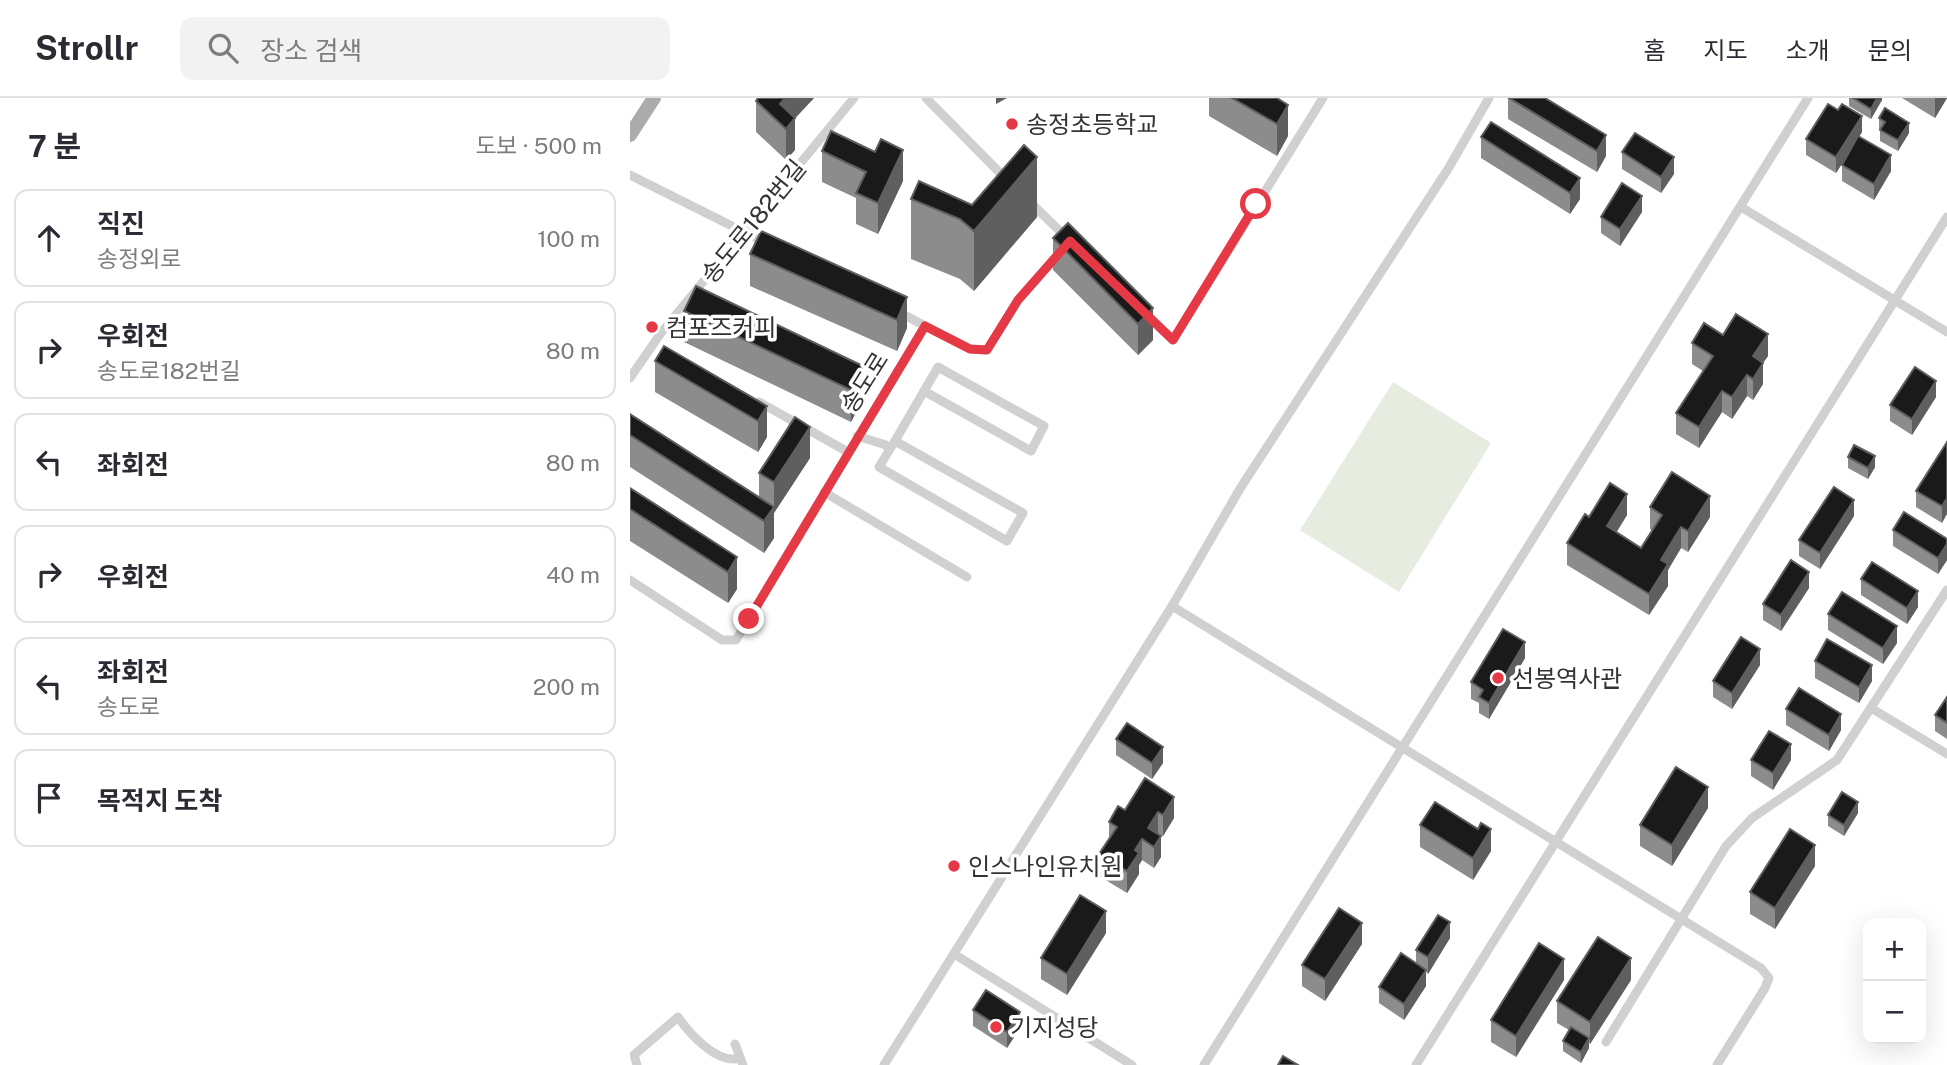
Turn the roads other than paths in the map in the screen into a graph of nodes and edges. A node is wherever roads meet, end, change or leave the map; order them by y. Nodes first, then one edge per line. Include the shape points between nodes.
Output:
1 (654, 98) edge
2 (853, 98) edge
3 (926, 98) edge
4 (1323, 98) edge
5 (1489, 98) edge
6 (1808, 98) edge
7 (630, 135) edge
8 (630, 175) edge
9 (1013, 186) edge
10 (1023, 195) edge
11 (1741, 207) junction
12 (1947, 217) edge
13 (743, 231) junction
14 (1070, 241) junction
15 (779, 250) edge
16 (1079, 250) edge
17 (1894, 301) junction
18 (1135, 304) edge
19 (889, 307) edge
20 (925, 326) junction
21 (1947, 332) edge
22 (653, 344) junction
23 (664, 351) edge
24 (630, 377) edge
25 (924, 391) junction
26 (745, 395) edge
27 (857, 436) junction
28 (895, 441) junction
29 (889, 450) junction
30 (848, 452) junction
31 (824, 492) junction
32 (967, 577) dead end
33 (630, 580) edge
34 (1947, 590) edge
35 (1172, 606) junction
36 (1871, 708) junction
37 (1402, 745) junction
38 (1947, 754) edge
39 (1555, 840) junction
40 (1681, 918) junction
41 (954, 954) junction
42 (1606, 1042) dead end
43 (735, 1044) dead end
44 (742, 1062) edge
45 (1418, 1064) edge
46 (637, 1065) edge
47 (884, 1065) edge
48 (1132, 1065) edge
49 (1204, 1065) edge
50 (1717, 1065) edge

1 - 7 main road
2 - 13 street, 송도로182번길
3 - 9 street
4 - 18 street via 1173,340
5 - 35 street via 1241,487
6 - 11 street
8 - 13 street
10 - 14 street
11 - 17 street
11 - 37 street
12 - 17 street
13 - 15 street
13 - 22 street, 송도로182번길
14 - 16 street
14 - 20 street via 1024,292 987,350 970,349
17 - 21 street
17 - 39 street
19 - 20 street
20 - 27 street, 송도로
22 - 23 street
22 - 24 street, 송도로182번길
25 - 25 street via 938,367 1044,426 1031,451
25 - 28 street
26 - 30 street
27 - 29 street
27 - 30 street, 송도로
28 - 29 street
28 - 29 street via 1023,513 1007,541 878,467
30 - 31 street, 송도로
31 - 32 street
31 - 33 street, 송도로 via 736,640 722,640
34 - 36 street
35 - 37 street
35 - 41 street
36 - 38 street
36 - 40 street via 1836,760 1752,818 1726,846
37 - 39 street
37 - 49 street
39 - 40 street
39 - 45 street
40 - 42 street
40 - 50 street via 1761,968 1769,978
41 - 47 street
41 - 48 street
43 - 44 street
44 - 46 street via 727,1060 695,1040 678,1017 634,1055

